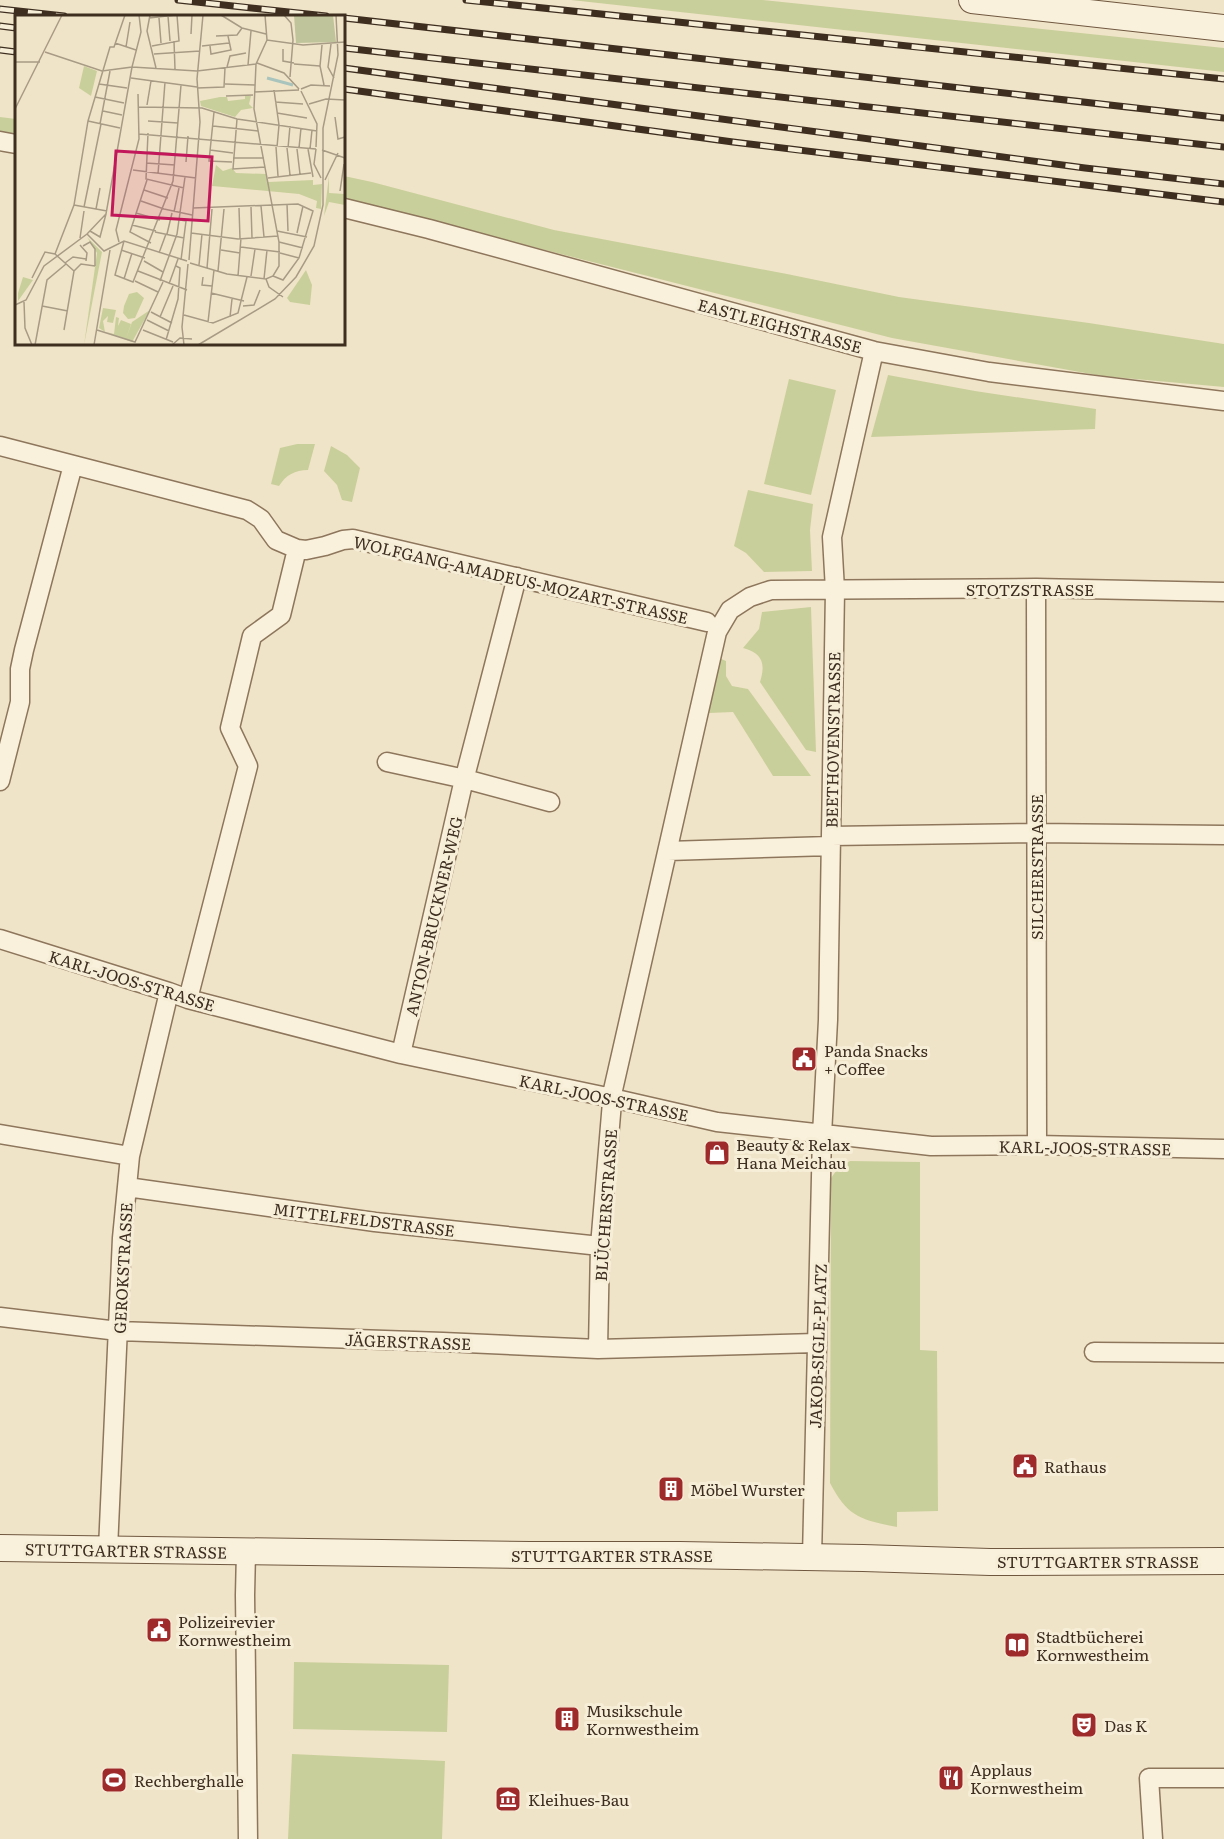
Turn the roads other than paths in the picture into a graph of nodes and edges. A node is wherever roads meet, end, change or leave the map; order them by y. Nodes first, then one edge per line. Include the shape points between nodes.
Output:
1 (972, 0) edge
2 (1224, 28) edge
3 (0, 141) edge
4 (15, 144) edge
5 (345, 208) edge
6 (874, 351) junction
7 (1224, 401) edge
8 (0, 446) edge
9 (73, 465) junction
10 (297, 549) junction
11 (517, 577) junction
12 (1036, 588) junction
13 (835, 590) junction
14 (1224, 592) edge
15 (707, 622) dead end
16 (387, 762) dead end
17 (465, 778) junction
18 (0, 781) edge
19 (550, 802) dead end
20 (1036, 833) junction
21 (1224, 835) edge
22 (831, 841) junction
23 (668, 851) junction
24 (0, 939) edge
25 (170, 992) junction
26 (188, 999) junction
27 (401, 1054) junction
28 (612, 1098) junction
29 (0, 1134) edge
30 (822, 1135) junction
31 (1037, 1145) junction
32 (1224, 1149) edge
33 (130, 1156) junction
34 (127, 1187) junction
35 (600, 1246) junction
36 (0, 1317) edge
37 (118, 1331) junction
38 (816, 1343) junction
39 (598, 1349) junction
40 (1094, 1352) dead end
41 (1224, 1353) edge
42 (0, 1548) edge
43 (108, 1549) junction
44 (246, 1551) junction
45 (812, 1557) junction
46 (1224, 1561) edge
47 (1224, 1778) edge
48 (248, 1839) edge
49 (1153, 1839) edge

1 - 2 main road
3 - 4 street
5 - 6 street, EASTLEIGHSTRASSE
6 - 7 street, EASTLEIGHSTRASSE via 989,372
6 - 13 street, BEETHOVENSTRASSE via 832,537
8 - 9 street
9 - 10 street via 247,510 261,519 276,540
9 - 18 street via 24,650 20,702
10 - 11 street, WOLFGANG-AMADEUS-MOZART-STRASSE via 353,538
10 - 26 street via 281,615 252,636 230,729 248,766
11 - 15 street, WOLFGANG-AMADEUS-MOZART-STRASSE
11 - 17 street, ANTON-BRUCKNER-WEG
12 - 13 street, STOTZSTRASSE
12 - 14 street, STOTZSTRASSE
12 - 20 street, SILCHERSTRASSE
13 - 22 street, BEETHOVENSTRASSE
13 - 23 street, STOTZSTRASSE via 771,590 730,610 717,632
16 - 17 street
17 - 19 street
17 - 27 street, ANTON-BRUCKNER-WEG
20 - 21 street
20 - 22 street
20 - 31 street, SILCHERSTRASSE
22 - 23 street
22 - 30 street, BEETHOVENSTRASSE
23 - 28 street, BLÜCHERSTRASSE
24 - 25 street, KARL-JOOS-STRASSE
25 - 26 street, KARL-JOOS-STRASSE
25 - 33 street, GEROKSTRASSE
26 - 27 street, KARL-JOOS-STRASSE
27 - 28 street, KARL-JOOS-STRASSE
28 - 30 street, KARL-JOOS-STRASSE via 717,1122
28 - 35 street, BLÜCHERSTRASSE
29 - 33 street
30 - 31 street, KARL-JOOS-STRASSE via 931,1146
30 - 38 street, JAKOB-SIGLE-PLATZ
31 - 32 street, KARL-JOOS-STRASSE
33 - 34 street, GEROKSTRASSE
34 - 35 street, MITTELFELDSTRASSE via 375,1222
34 - 37 street, GEROKSTRASSE
35 - 39 street, BLÜCHERSTRASSE
36 - 37 street, JÄGERSTRASSE
37 - 39 street, JÄGERSTRASSE
37 - 43 street, GEROKSTRASSE
38 - 39 street, JÄGERSTRASSE
38 - 45 street, JAKOB-SIGLE-PLATZ
40 - 41 street
42 - 43 main road, STUTTGARTER STRASSE
43 - 44 main road, STUTTGARTER STRASSE
44 - 45 main road, STUTTGARTER STRASSE
44 - 48 street
45 - 46 main road, STUTTGARTER STRASSE via 990,1562
47 - 49 street via 1149,1778

